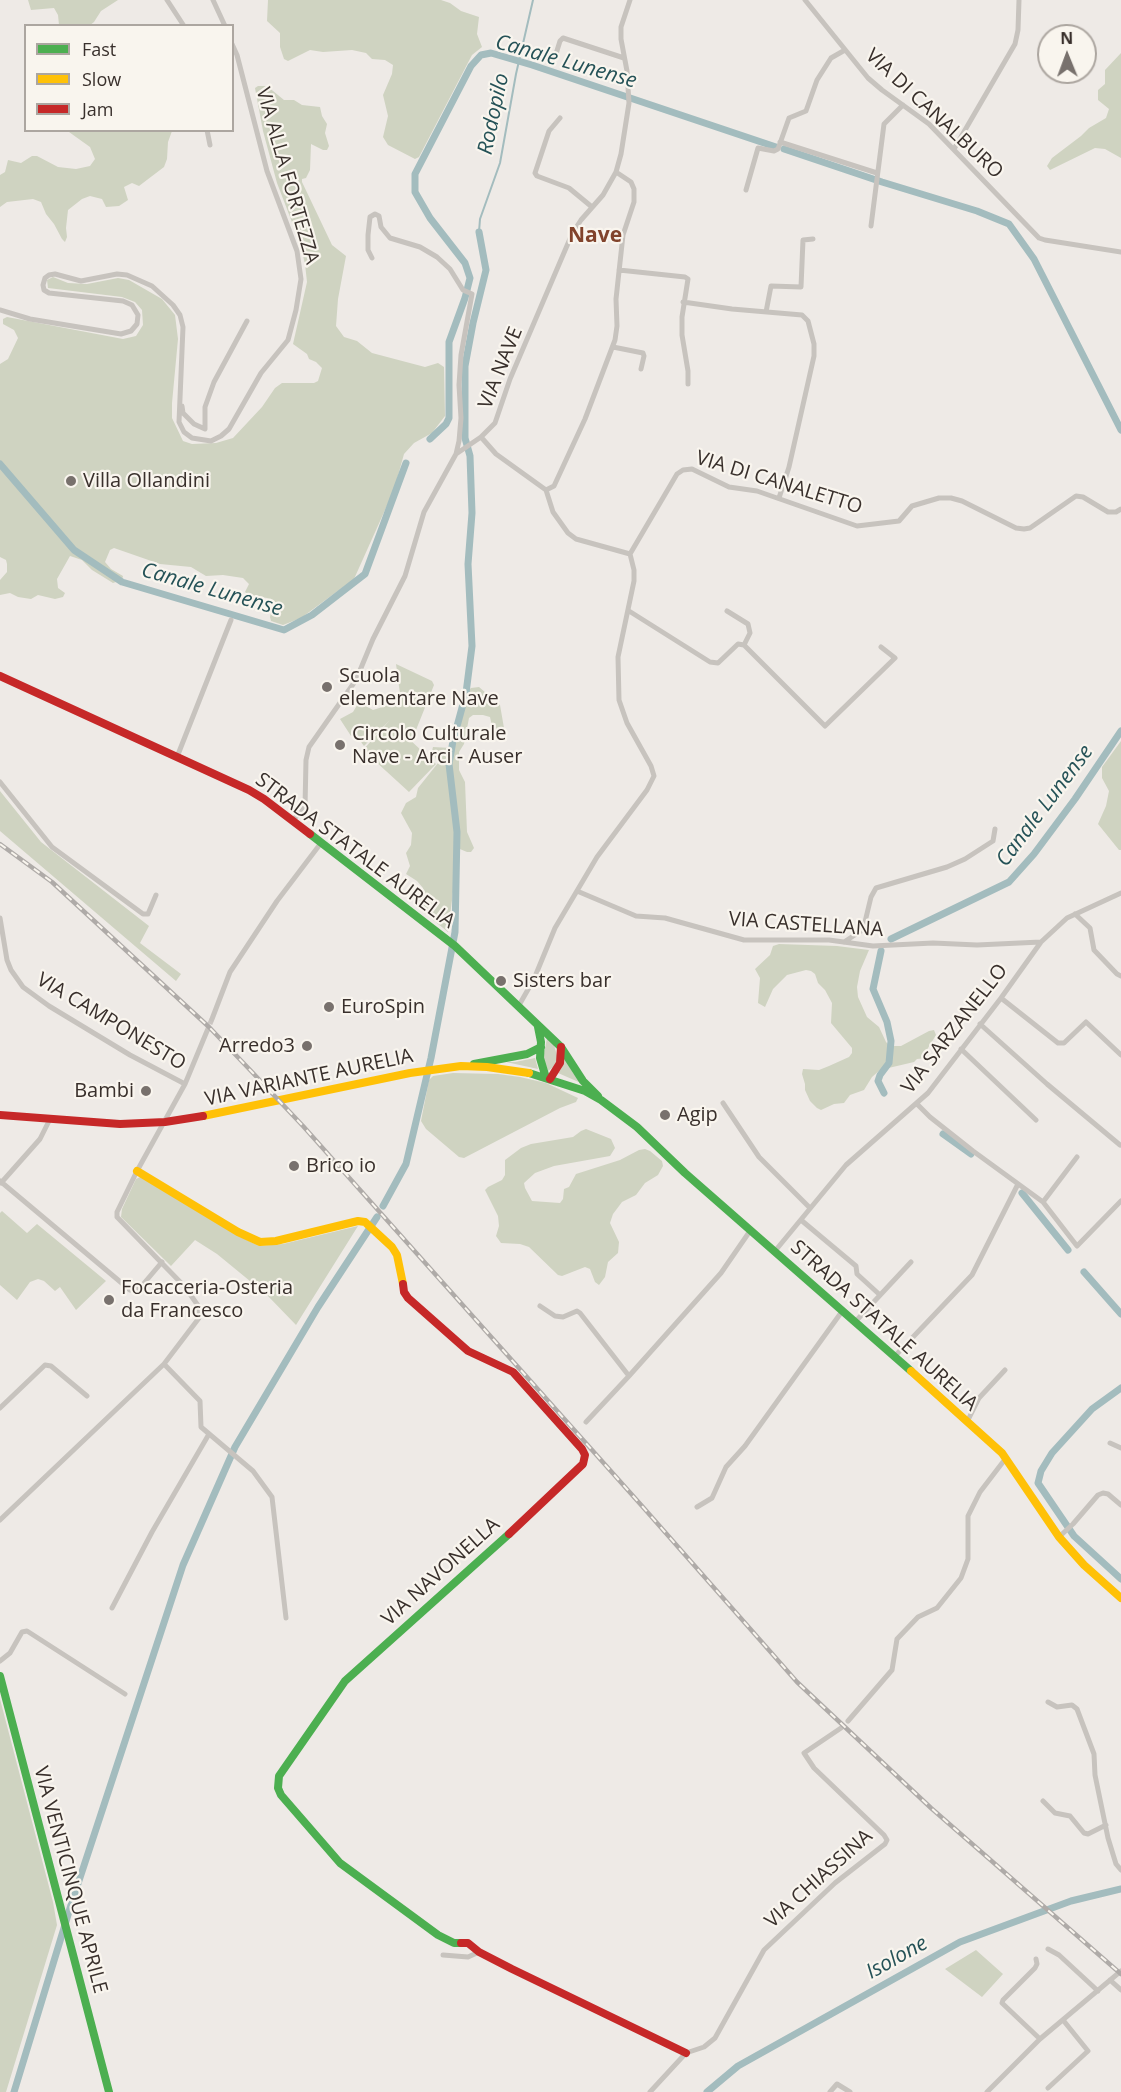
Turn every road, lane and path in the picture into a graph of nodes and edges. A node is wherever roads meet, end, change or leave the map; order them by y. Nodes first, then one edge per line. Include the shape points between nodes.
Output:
1 (167, 0) edge
2 (213, 0) edge
3 (630, 0) edge
4 (805, 0) edge
5 (1019, 0) edge
6 (183, 24) edge
7 (224, 24) edge
8 (234, 48) edge
9 (845, 50) junction
10 (555, 57) dead end
11 (624, 58) junction
12 (903, 105) junction
13 (560, 118) dead end
14 (207, 132) edge
15 (780, 142) junction
16 (210, 145) dead end
17 (954, 149) junction
18 (616, 172) junction
19 (877, 173) junction
20 (746, 190) dead end
21 (592, 207) junction
22 (871, 226) dead end
23 (813, 239) dead end
24 (1121, 252) edge
25 (372, 258) dead end
26 (619, 270) junction
27 (683, 302) junction
28 (0, 309) edge
29 (766, 312) junction
30 (247, 321) dead end
31 (613, 347) junction
32 (641, 369) dead end
33 (688, 384) dead end
34 (181, 396) junction
35 (481, 437) junction
36 (456, 454) junction
37 (546, 490) junction
38 (779, 498) junction
39 (1121, 509) edge
40 (630, 554) junction
41 (629, 611) junction
42 (727, 611) dead end
43 (231, 620) dead end
44 (744, 645) junction
45 (881, 647) dead end
46 (0, 676) edge
47 (177, 757) junction
48 (1, 784) edge
49 (293, 820) junction
50 (995, 829) dead end
51 (321, 843) junction
52 (577, 891) junction
53 (1121, 893) edge
54 (156, 895) dead end
55 (1075, 914) junction
56 (0, 918) edge
57 (844, 942) junction
58 (1041, 942) junction
59 (1121, 976) edge
60 (1001, 998) junction
61 (518, 1007) junction
62 (212, 1019) tunnel mouth
63 (980, 1024) junction
64 (537, 1025) junction
65 (207, 1030) tunnel mouth
66 (541, 1047) junction
67 (561, 1047) junction
68 (961, 1049) junction
69 (1121, 1055) edge
70 (461, 1066) junction
71 (548, 1078) junction
72 (185, 1084) junction
73 (572, 1086) joint
74 (601, 1100) junction
75 (723, 1103) dead end
76 (917, 1104) junction
77 (0, 1116) edge
78 (50, 1119) junction
79 (1036, 1120) dead end
80 (165, 1122) junction
81 (1120, 1145) edge
82 (1077, 1156) dead end
83 (137, 1171) junction
84 (1, 1182) edge
85 (1018, 1184) junction
86 (1121, 1201) edge
87 (1043, 1202) junction
88 (810, 1208) junction
89 (801, 1220) junction
90 (750, 1231) junction
91 (775, 1251) junction
92 (162, 1262) junction
93 (911, 1262) dead end
94 (880, 1295) junction
95 (540, 1306) dead end
96 (843, 1310) junction
97 (855, 1322) junction
98 (894, 1357) junction
99 (164, 1364) junction
100 (1005, 1370) dead end
101 (629, 1376) junction
102 (87, 1396) dead end
103 (0, 1408) edge
104 (586, 1422) dead end
105 (967, 1422) junction
106 (209, 1434) junction
107 (1110, 1443) dead end
108 (1121, 1448) edge
109 (1006, 1458) junction
110 (1121, 1505) edge
111 (697, 1507) dead end
112 (0, 1520) edge
113 (1062, 1534) junction
114 (1121, 1598) edge
115 (112, 1608) dead end
116 (286, 1618) dead end
117 (0, 1661) edge
118 (0, 1676) edge
119 (125, 1694) dead end
120 (1048, 1702) dead end
121 (848, 1721) dead end
122 (841, 1728) dead end
123 (1043, 1802) dead end
124 (1106, 1825) junction
125 (1121, 1870) edge
126 (1048, 1949) dead end
127 (477, 1951) junction
128 (444, 1955) dead end
129 (1036, 1959) dead end
130 (1121, 1971) edge
131 (1110, 1980) junction
132 (1121, 1990) edge
133 (1098, 1991) junction
134 (1064, 2020) junction
135 (1041, 2040) junction
136 (686, 2053) junction
137 (1048, 2088) dead end
138 (109, 2092) edge
139 (650, 2092) edge
140 (831, 2092) edge
141 (850, 2092) edge
142 (987, 2092) edge

1 - 6 street
2 - 7 street
3 - 11 street, VIA NAVE via 621,27
4 - 9 street, VIA DI CANALBURO
5 - 17 street via 1015,44
8 - 34 street, VIA ALLA FORTEZZA via 267,171 297,251 301,266 299,290 288,340 261,373 237,418 221,436 201,441 184,432 179,422
9 - 12 street, VIA DI CANALBURO via 868,78
9 - 15 street via 831,58 817,80 806,111 789,118
10 - 11 street via 563,38
11 - 18 street, VIA NAVE via 629,103
12 - 17 street, VIA DI CANALBURO
12 - 19 street via 884,124
13 - 21 street via 549,131 535,173 569,188
14 - 16 street
15 - 19 street
15 - 20 street via 776,151 758,148
17 - 24 street, VIA DI CANALBURO via 1039,238
18 - 21 street, VIA NAVE
18 - 26 street via 631,182 634,189
19 - 22 street
21 - 35 street, VIA NAVE via 572,234 495,423
23 - 29 street via 803,240 801,287 771,286
25 - 36 street via 368,236 370,217 375,214 390,238 420,247 436,257 472,294 461,356 461,418
26 - 27 street via 685,277 689,281
26 - 31 street
27 - 29 street
27 - 33 street via 682,335
28 - 34 street, VIA ALLA FORTEZZA via 30,319 121,334 137,324 138,315 132,305 49,293 44,290 45,278 55,274 81,281 117,274 140,280 163,294 180,315 184,345
29 - 38 street via 804,316 814,344
30 - 34 street via 214,382 205,407 205,429 183,413
31 - 32 street via 643,353
31 - 37 street via 554,486
35 - 36 street, VIA NAVE
35 - 37 street via 496,454
36 - 49 street via 424,512 402,583 356,680 309,747 305,807
37 - 40 street via 568,533 576,539
38 - 39 street, VIA DI CANALETTO via 857,526 899,521 912,506 939,498 962,501 1024,529 1076,496 1083,496 1108,513
38 - 40 street, VIA DI CANALETTO via 729,487 692,469 683,470
40 - 41 street via 634,581
41 - 44 street via 710,662 718,663 738,644
41 - 52 street via 618,657 619,700 654,776
42 - 44 street via 748,624 750,633
43 - 47 street
44 - 45 street via 825,726 895,658
46 - 47 main road, STRADA STATALE AURELIA
47 - 49 main road, STRADA STATALE AURELIA via 249,790
48 - 54 street via 52,847 143,914 148,914
49 - 51 main road, STRADA STATALE AURELIA
50 - 57 street via 993,841 965,859 876,888 864,926
51 - 61 main road, STRADA STATALE AURELIA via 452,944
51 - 62 street via 230,972
52 - 57 street, VIA CASTELLANA via 636,916 665,918 744,940
52 - 61 street
53 - 55 street, VIA SARZANELLO
55 - 58 street, VIA SARZANELLO
55 - 59 street via 1090,928 1094,950
56 - 72 street, VIA CAMPONESTO via 7,960 23,987 130,1055
57 - 58 street, VIA CASTELLANA via 873,946
58 - 60 street, VIA SARZANELLO
60 - 63 street, VIA SARZANELLO
60 - 69 street via 1058,1043 1064,1043 1086,1022
61 - 64 main road, STRADA STATALE AURELIA
63 - 68 street, VIA SARZANELLO
63 - 81 street
64 - 66 main road
64 - 67 main road, STRADA STATALE AURELIA
65 - 72 street
66 - 70 main road via 527,1054
66 - 71 main road via 540,1058
67 - 71 main road via 560,1063
67 - 74 main road, STRADA STATALE AURELIA
68 - 76 street, VIA SARZANELLO
68 - 79 street
70 - 71 main road, VIA VARIANTE AURELIA via 509,1069
70 - 80 main road, VIA VARIANTE AURELIA
71 - 73 main road, VIA VARIANTE AURELIA
72 - 80 street
73 - 74 main road, STRADA STATALE AURELIA
74 - 90 main road, STRADA STATALE AURELIA via 637,1127
75 - 88 street via 759,1157
76 - 85 street
76 - 88 street, VIA SARZANELLO via 846,1165
77 - 78 main road, VIA VARIANTE AURELIA
78 - 80 main road, VIA VARIANTE AURELIA via 120,1124
78 - 84 street via 40,1139
80 - 83 street
82 - 87 street
83 - 92 street via 117,1217
83 - 127 main road, VIA NAVONELLA via 260,1242 365,1222 397,1255 408,1298 468,1351 513,1372 585,1455 583,1464 482,1560 345,1681 278,1780 281,1795 340,1863 438,1935 454,1943 468,1943
84 - 92 street via 130,1290 140,1288
85 - 87 street
85 - 98 street via 972,1275
86 - 87 street via 1077,1246
88 - 89 street, VIA SARZANELLO
89 - 91 street, VIA SARZANELLO
89 - 94 street via 856,1266 857,1274
90 - 91 main road, STRADA STATALE AURELIA
90 - 101 street via 721,1273
91 - 96 main road, STRADA STATALE AURELIA
92 - 99 street via 200,1310 199,1318
93 - 94 street
94 - 97 street
95 - 101 street via 555,1316 580,1313
96 - 97 main road, STRADA STATALE AURELIA
96 - 111 street via 726,1467 712,1498
97 - 98 main road, STRADA STATALE AURELIA
98 - 105 main road, STRADA STATALE AURELIA
99 - 106 street via 198,1398 201,1427
99 - 112 street
100 - 105 street via 979,1398
101 - 104 street
102 - 103 street via 45,1365
105 - 109 main road, STRADA STATALE AURELIA
106 - 115 street
106 - 116 street via 253,1471 272,1497
107 - 108 street
109 - 113 main road, STRADA STATALE AURELIA
109 - 121 street via 980,1492 968,1516 968,1559 961,1578 937,1608 918,1617 897,1639 892,1670
110 - 113 street via 1103,1493
113 - 114 main road, STRADA STATALE AURELIA via 1084,1565
117 - 119 street via 10,1653 22,1632 27,1631
118 - 138 main road, VIA VENTICINQUE APRILE
120 - 124 street via 1077,1709 1094,1754
122 - 136 street, VIA CHIASSINA via 804,1753 814,1768 887,1840 764,1950 715,2038 704,2048
123 - 124 street via 1055,1813 1070,1816 1084,1833
124 - 125 street via 1113,1857
126 - 133 street
127 - 128 street via 468,1957
127 - 136 main road, VIA NAVONELLA
129 - 135 street via 1035,1968 1002,2003
130 - 131 street
131 - 132 street
131 - 133 street
133 - 134 street
134 - 135 street
134 - 137 street via 1088,2051
135 - 142 street
136 - 139 street, VIA CHIASSINA
140 - 141 street via 837,2084

